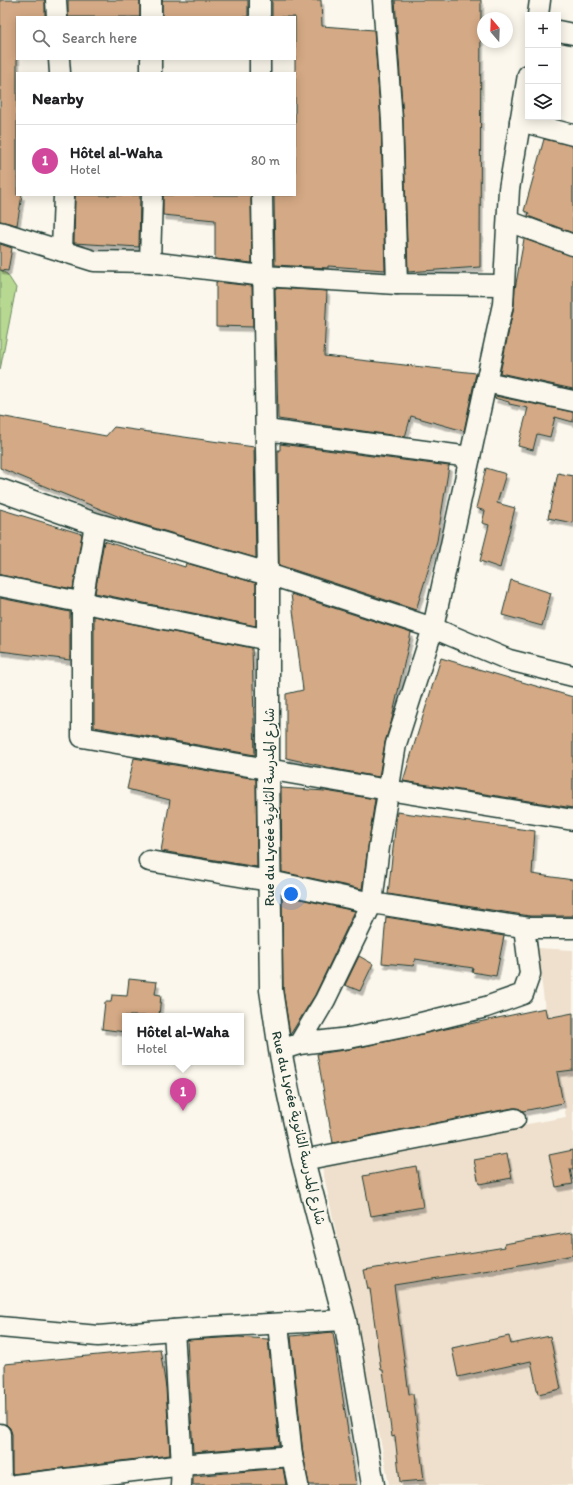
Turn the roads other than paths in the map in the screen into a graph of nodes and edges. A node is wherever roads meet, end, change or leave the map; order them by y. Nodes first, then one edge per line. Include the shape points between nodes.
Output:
1 (56, 0) edge
2 (151, 0) edge
3 (260, 0) edge
4 (383, 0) edge
5 (540, 0) edge
6 (538, 12) edge
7 (57, 16) edge
8 (151, 16) edge
9 (260, 16) edge
10 (561, 32) edge
11 (573, 34) edge
12 (59, 60) edge
13 (152, 60) edge
14 (260, 60) edge
15 (60, 72) edge
16 (152, 72) edge
17 (260, 72) edge
18 (526, 84) edge
19 (520, 121) junction
20 (573, 135) edge
21 (64, 196) edge
22 (152, 196) edge
23 (262, 196) edge
24 (508, 221) junction
25 (0, 232) edge
26 (573, 245) edge
27 (62, 251) junction
28 (150, 262) junction
29 (263, 276) junction
30 (397, 284) junction
31 (504, 285) junction
32 (486, 382) junction
33 (573, 401) edge
34 (266, 430) junction
35 (470, 457) junction
36 (0, 490) edge
37 (95, 524) junction
38 (268, 574) junction
39 (0, 586) edge
40 (82, 602) junction
41 (433, 628) junction
42 (269, 640) junction
43 (573, 676) edge
44 (268, 770) junction
45 (388, 790) junction
46 (573, 820) edge
47 (149, 861) dead end
48 (270, 881) junction
49 (372, 903) junction
50 (529, 928) junction
51 (573, 928) edge
52 (290, 1047) junction
53 (515, 1119) dead end
54 (304, 1160) junction
55 (345, 1320) junction
56 (278, 1324) junction
57 (0, 1327) edge
58 (174, 1330) junction
59 (0, 1434) edge
60 (292, 1456) junction
61 (182, 1465) junction
62 (1, 1485) edge
63 (15, 1485) edge
64 (181, 1485) edge
65 (298, 1485) edge
66 (373, 1485) edge

1 - 7 street
2 - 8 street
3 - 9 street
4 - 30 street via 392,120
5 - 6 street
10 - 11 street
12 - 15 street
13 - 16 street
14 - 17 street
18 - 19 street
19 - 20 street
19 - 24 street
21 - 27 street
22 - 28 street
23 - 29 street
24 - 26 street
24 - 31 street
25 - 27 street
27 - 28 street via 94,262
28 - 29 street
29 - 30 street
29 - 34 street
30 - 31 street
31 - 32 street via 503,304
32 - 33 street
32 - 35 street
34 - 35 street
34 - 38 street
35 - 41 street
36 - 37 street
37 - 38 street
37 - 40 street
38 - 41 street
38 - 42 street, Rue du Lycée شارع المدرسة الثانوية
39 - 40 street
40 - 42 street
40 - 44 street via 82,737
41 - 43 street via 510,660
41 - 45 street via 396,744
42 - 44 street, Rue du Lycée شارع المدرسة الثانوية
44 - 45 street
44 - 48 street, Rue du Lycée شارع المدرسة الثانوية
45 - 46 street
45 - 49 street
47 - 48 street
48 - 49 street
48 - 52 street, Rue du Lycée شارع المدرسة الثانوية via 271,990
49 - 50 street
49 - 52 street via 325,1000
50 - 51 street
50 - 52 street via 525,934 530,974 523,994 486,1007 414,1025
52 - 54 street, Rue du Lycée شارع المدرسة الثانوية
53 - 54 street
54 - 55 street, Rue du Lycée شارع المدرسة الثانوية
55 - 56 street
55 - 66 street, Rue du Lycée شارع المدرسة الثانوية
56 - 58 street
56 - 60 street
57 - 58 street via 98,1336
58 - 61 street
59 - 62 street
60 - 61 street
60 - 65 street
61 - 63 street
61 - 64 street

